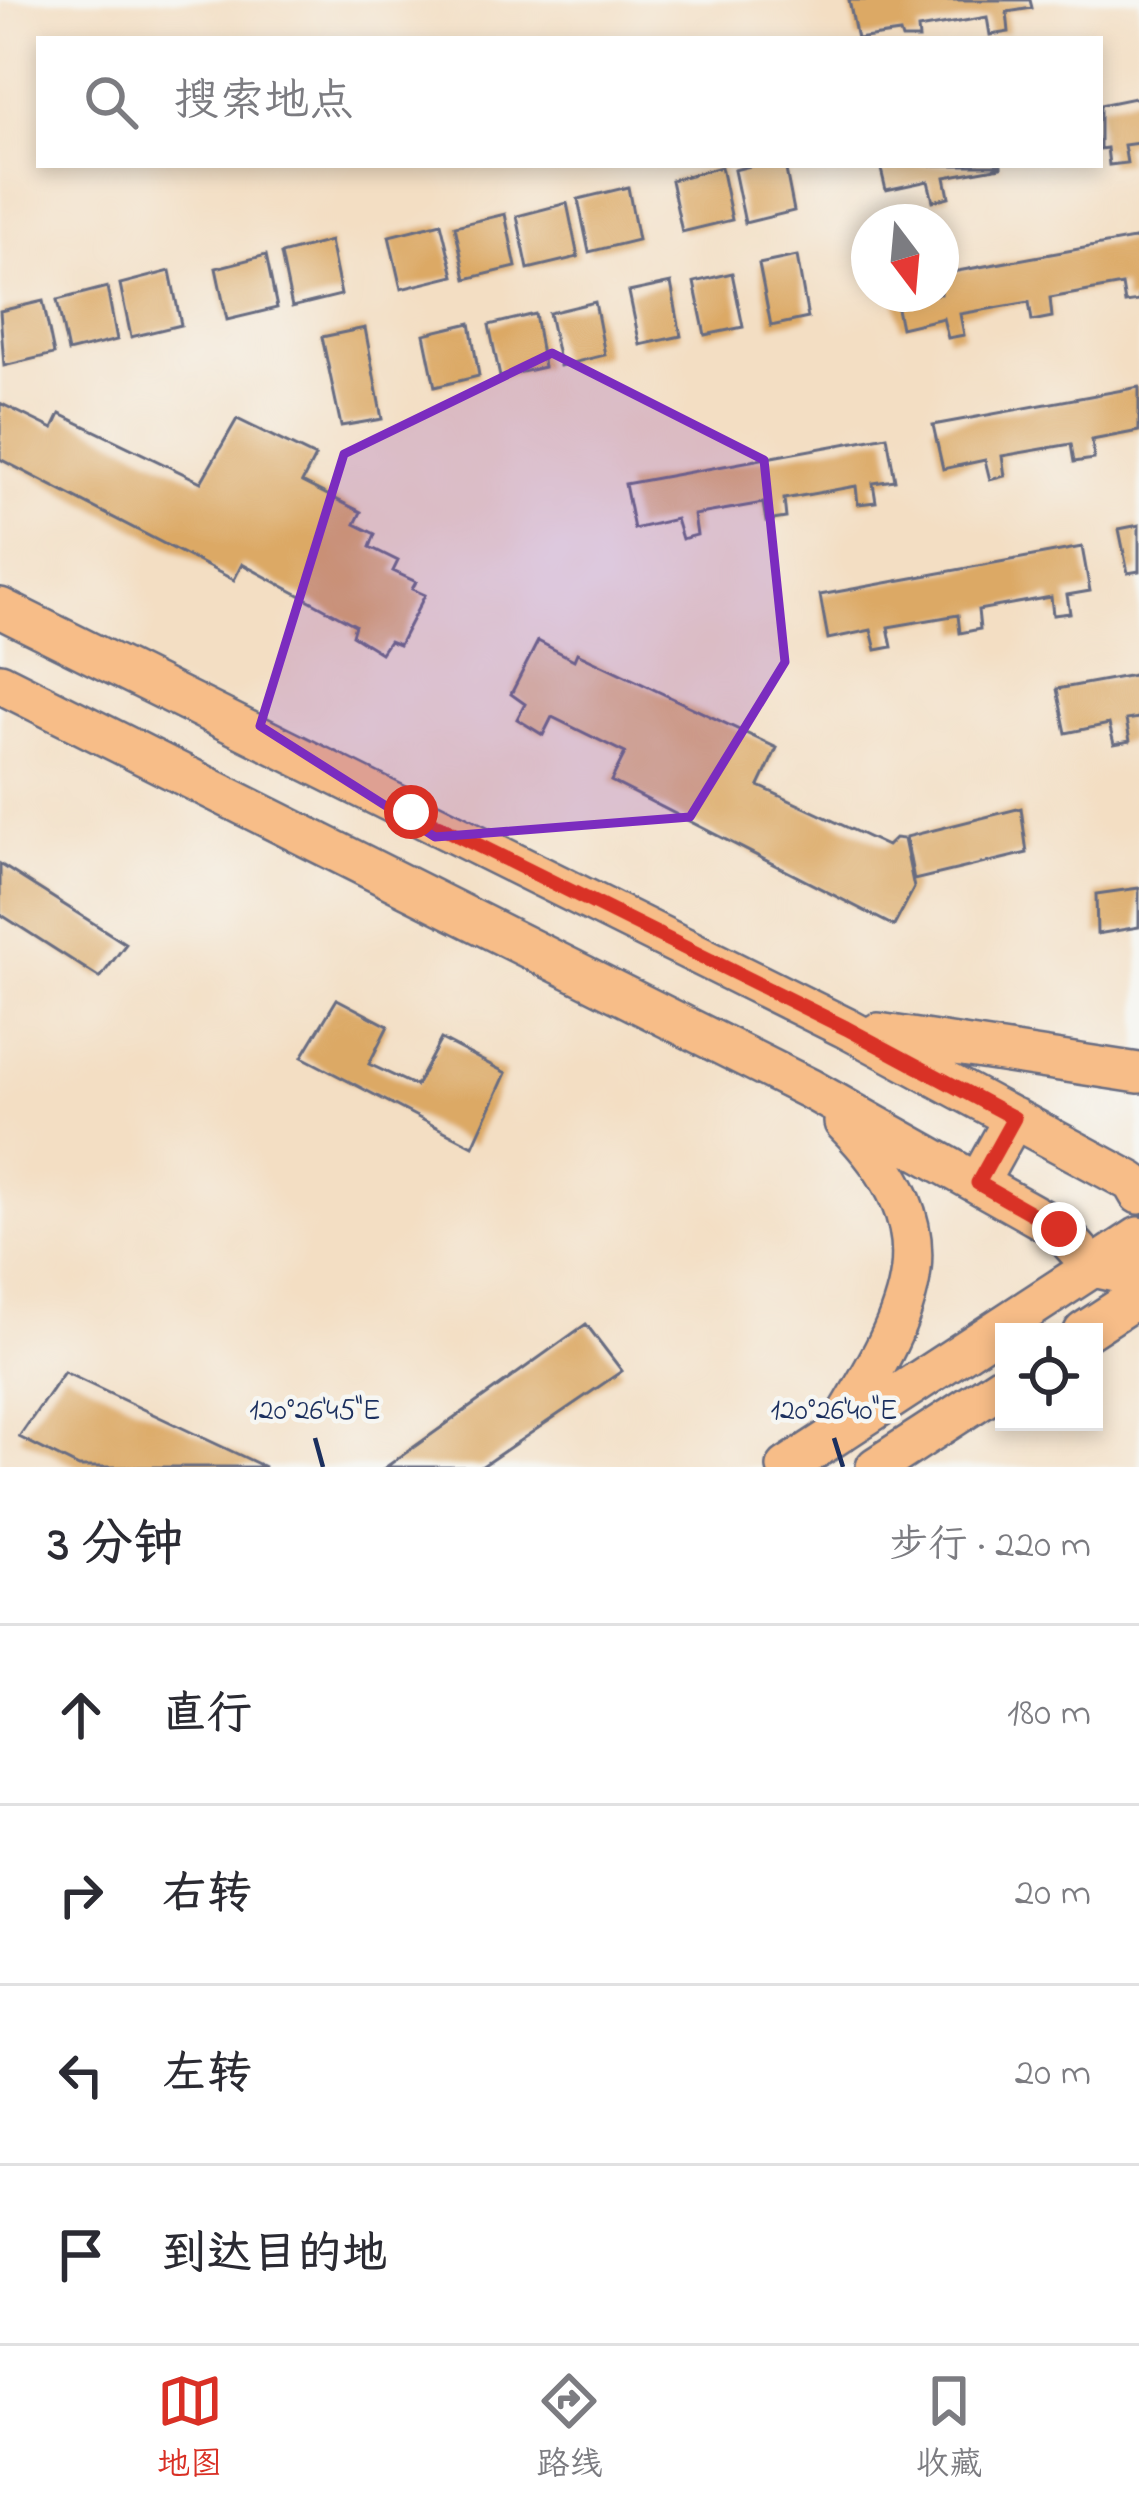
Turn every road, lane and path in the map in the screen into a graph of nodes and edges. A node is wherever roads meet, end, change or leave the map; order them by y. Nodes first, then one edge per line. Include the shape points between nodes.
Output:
1 (0, 608) edge
2 (0, 683) edge
3 (846, 1028) junction
4 (1139, 1073) edge
5 (810, 1089) junction
6 (1014, 1118) junction
7 (978, 1183) junction
8 (1139, 1194) edge
9 (1139, 1238) edge
10 (1093, 1267) junction
11 (1139, 1277) edge
12 (1139, 1296) edge
13 (1098, 1323) edge
14 (995, 1390) edge
15 (836, 1434) junction
16 (787, 1467) edge
17 (876, 1467) edge

1 - 3 main road
2 - 5 main road
3 - 4 main road
3 - 6 main road
5 - 7 main road
5 - 15 main road via 877,1155 911,1216 914,1261 891,1343
6 - 7 main road
6 - 8 main road
7 - 10 main road via 1059,1229
9 - 10 main road
10 - 11 main road
10 - 15 main road
12 - 13 main road
14 - 17 main road
15 - 16 main road

